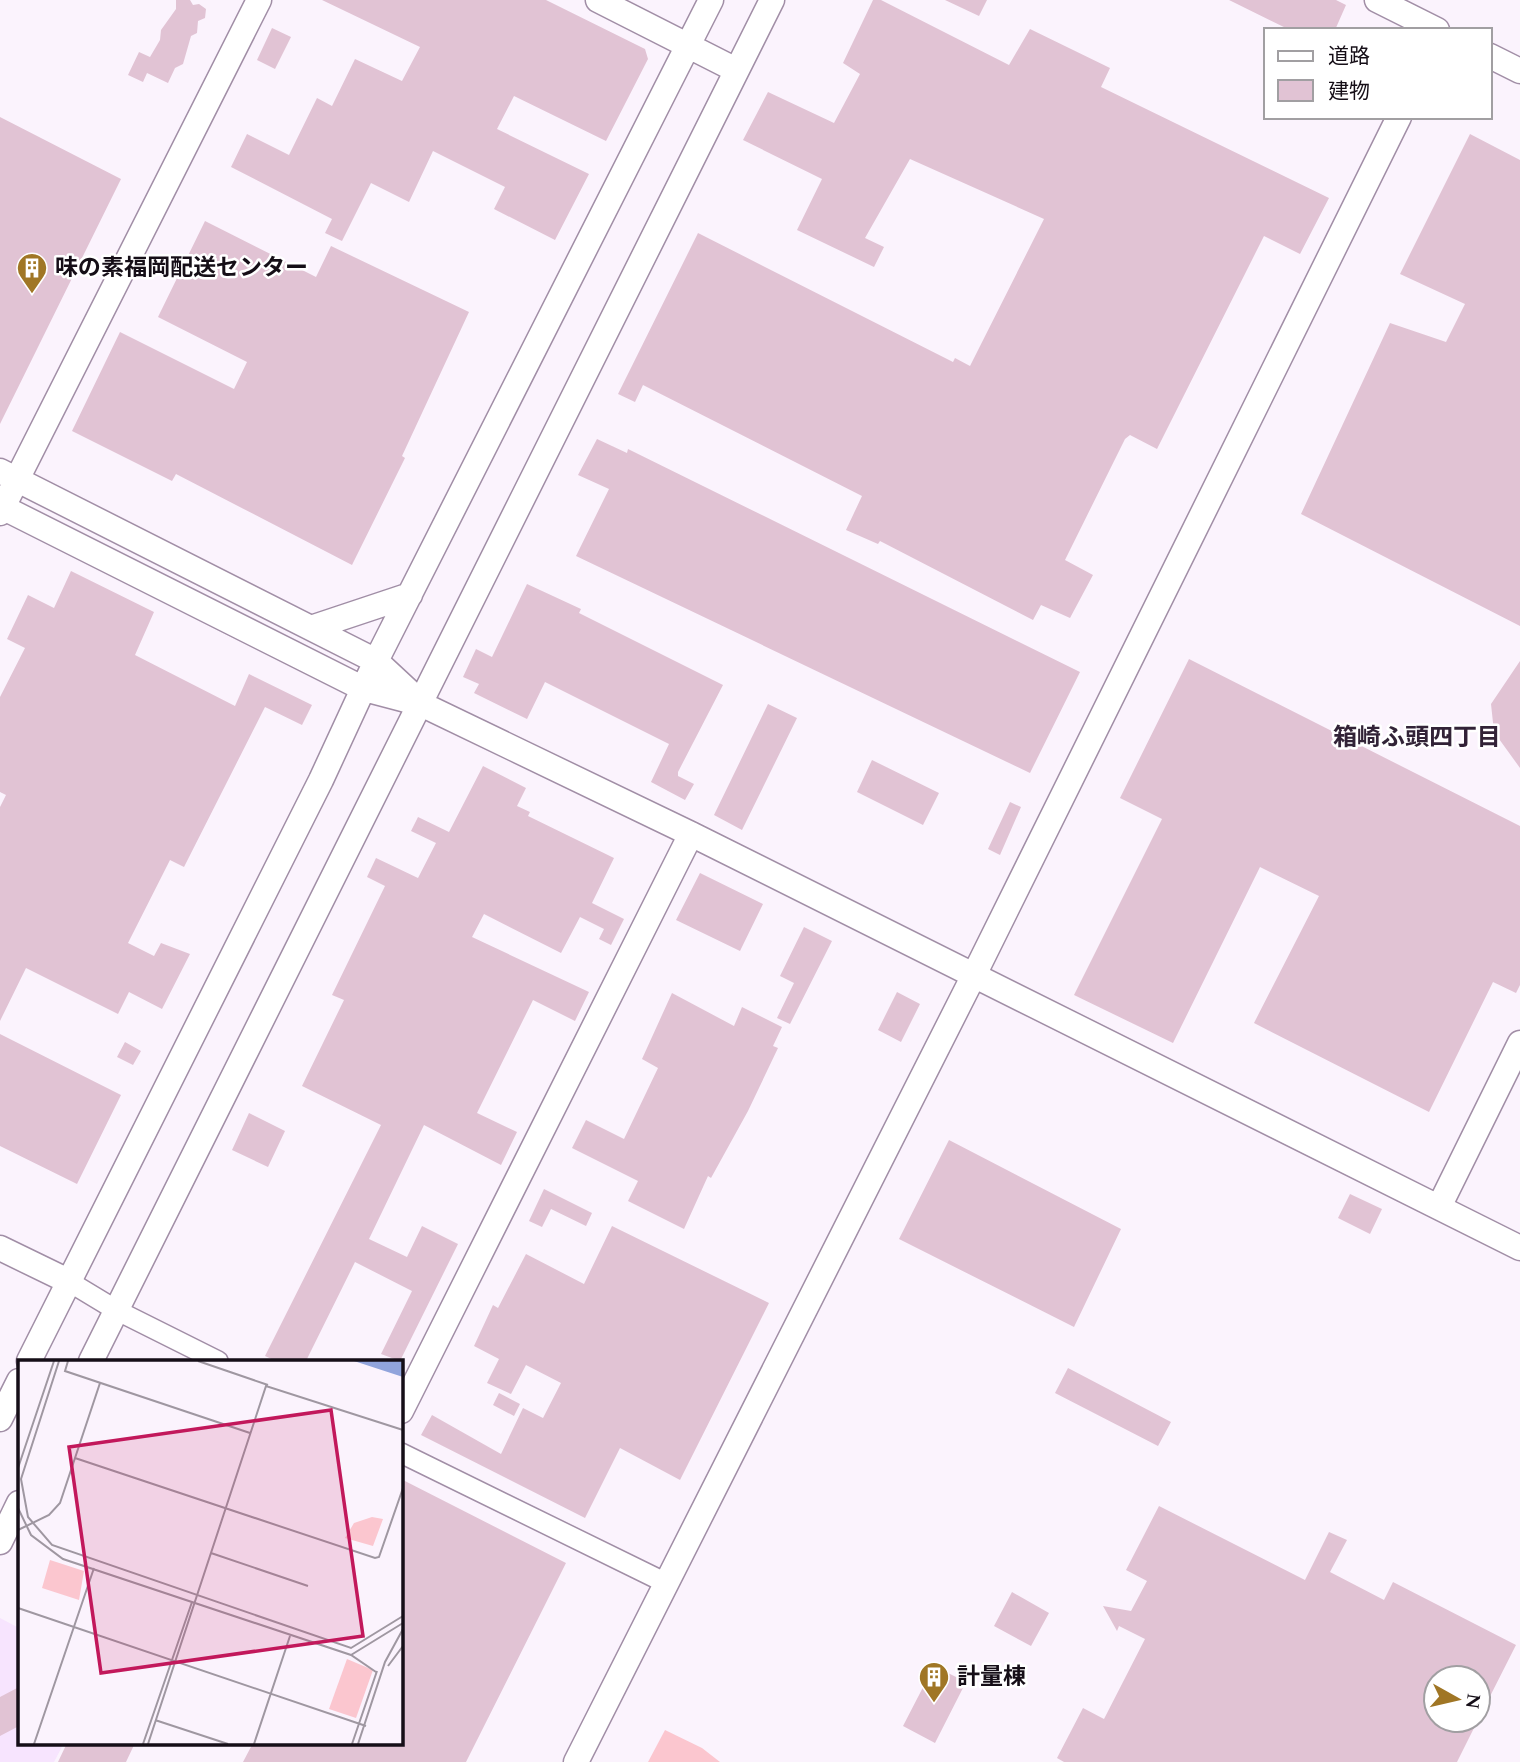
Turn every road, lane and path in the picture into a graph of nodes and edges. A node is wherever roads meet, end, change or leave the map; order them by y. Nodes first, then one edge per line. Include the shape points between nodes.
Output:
1 (259, 0) edge
2 (598, 0) edge
3 (712, 0) edge
4 (772, 0) edge
5 (1377, 0) edge
6 (1433, 28) edge
7 (688, 46) junction
8 (1492, 57) edge
9 (737, 70) junction
10 (1520, 71) edge
11 (1398, 119) edge
12 (8, 475) edge
13 (1, 509) edge
14 (410, 595) junction
15 (311, 628) junction
16 (376, 661) junction
17 (364, 689) junction
18 (421, 704) junction
19 (691, 834) junction
20 (974, 975) junction
21 (1520, 1043) edge
22 (1439, 1207) junction
23 (0, 1248) edge
24 (1520, 1248) edge
25 (68, 1281) junction
26 (116, 1310) junction
27 (29, 1360) edge
28 (91, 1360) edge
29 (216, 1360) edge
30 (18, 1383) edge
31 (402, 1409) edge
32 (0, 1419) edge
33 (402, 1453) edge
34 (18, 1505) edge
35 (0, 1542) edge
36 (666, 1583) junction
37 (576, 1762) edge

1 - 12 street
2 - 7 street
3 - 7 street
4 - 9 street
5 - 6 street
7 - 9 street
7 - 14 street
8 - 10 street
9 - 18 street
11 - 20 street
12 - 13 street
12 - 15 street
13 - 17 street
14 - 15 street
14 - 16 street
15 - 16 street
16 - 17 street
16 - 18 street
17 - 18 street
17 - 25 street
18 - 19 street
18 - 26 street
19 - 20 street
19 - 31 street
20 - 22 street
20 - 36 street
21 - 22 street
22 - 24 street
23 - 25 street
25 - 26 street
25 - 27 street
26 - 28 street
26 - 29 street
30 - 32 street
33 - 36 street
34 - 35 street
36 - 37 street

